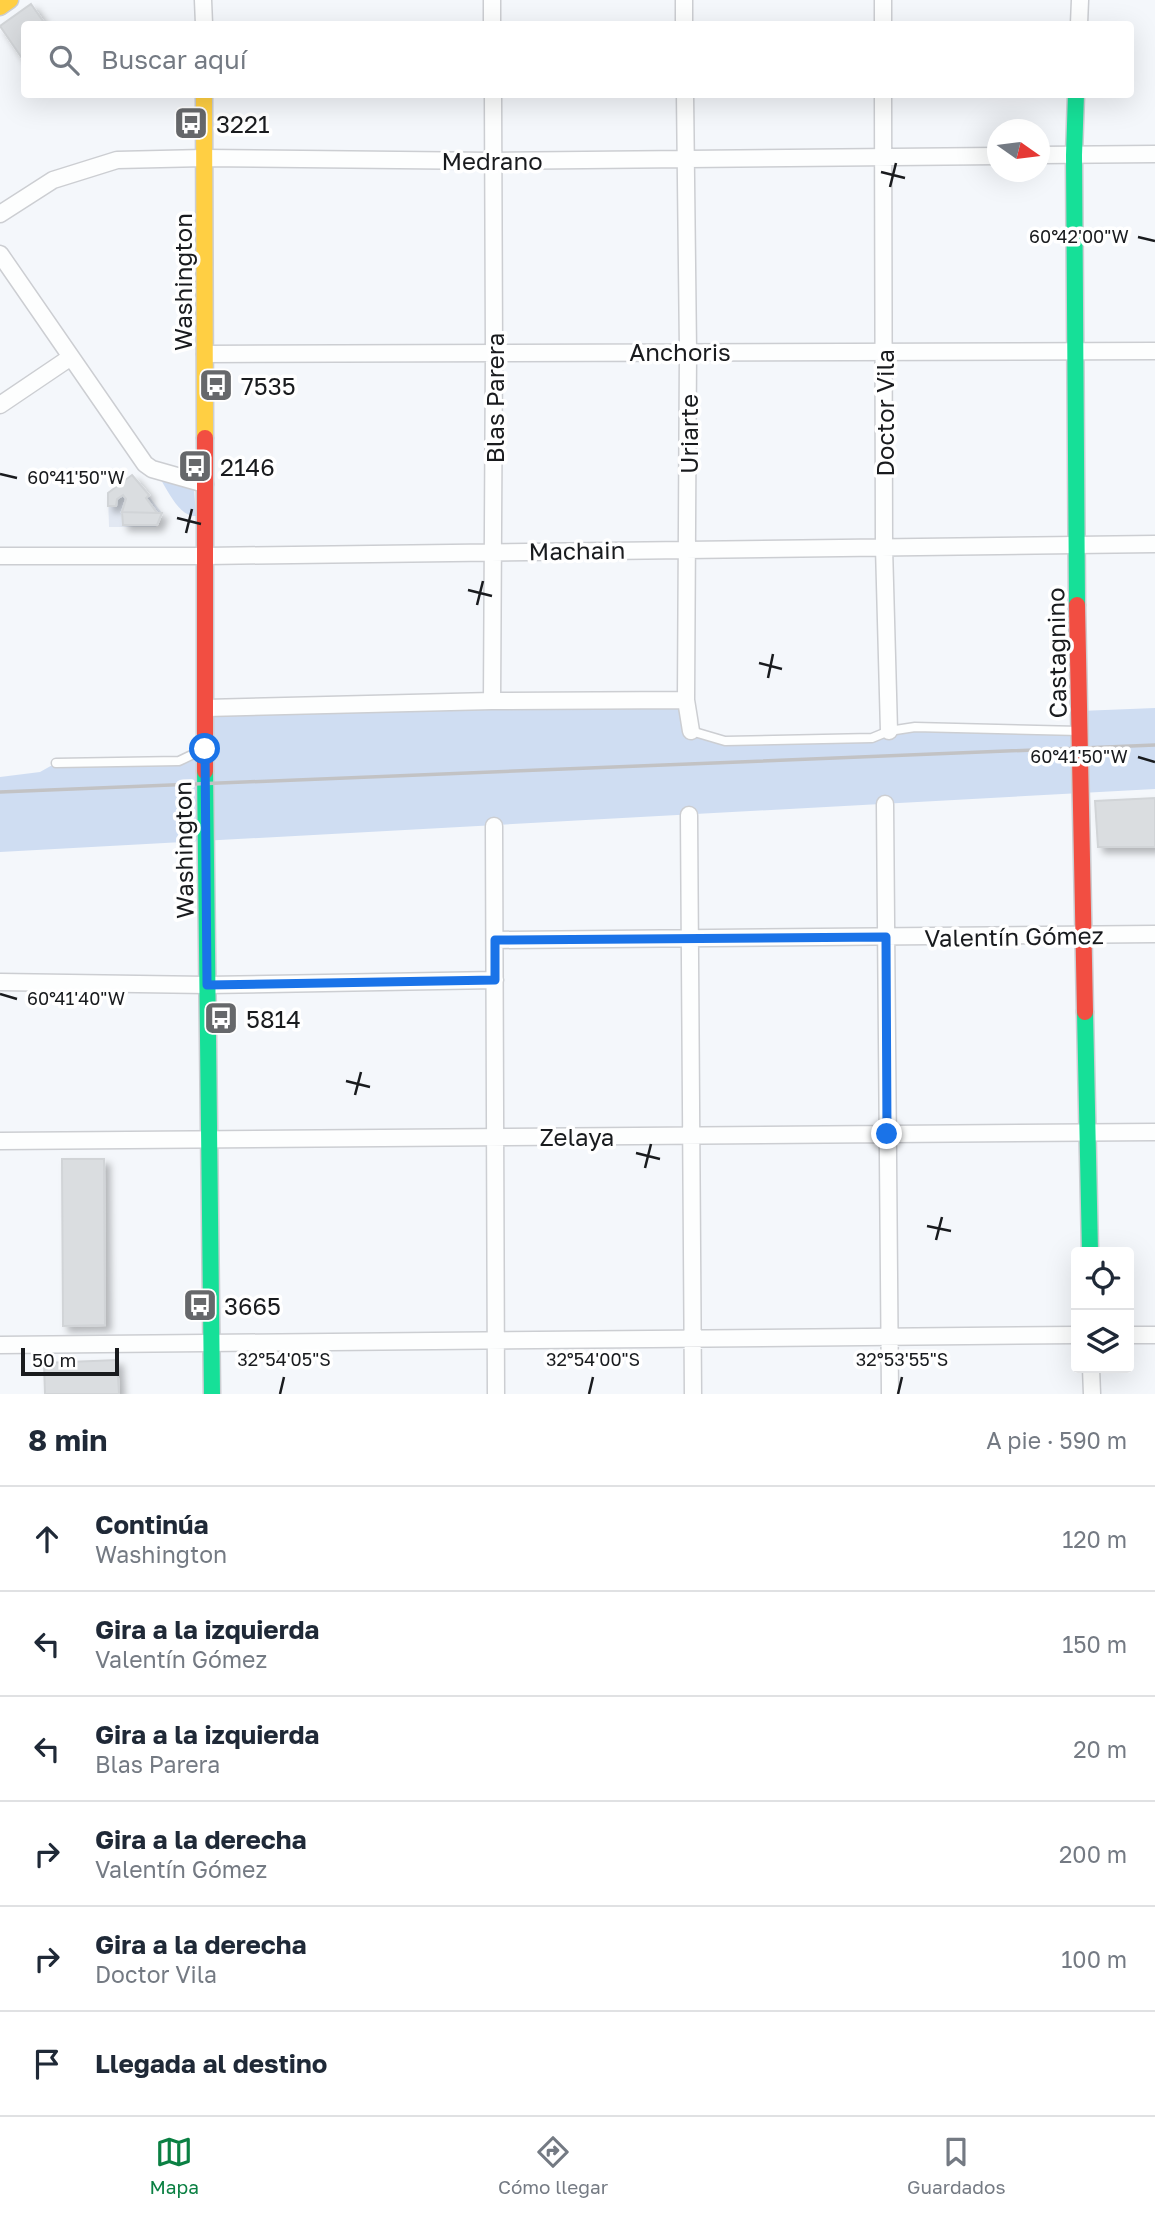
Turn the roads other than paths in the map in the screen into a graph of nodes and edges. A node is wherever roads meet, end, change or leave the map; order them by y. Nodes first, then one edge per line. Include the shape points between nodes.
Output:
1 (10, 0) edge
2 (203, 0) edge
3 (492, 0) edge
4 (684, 0) edge
5 (883, 0) edge
6 (1080, 0) edge
7 (0, 7) edge
8 (204, 21) edge
9 (492, 21) edge
10 (684, 21) edge
11 (883, 21) edge
12 (1079, 21) edge
13 (204, 98) edge
14 (493, 98) edge
15 (685, 98) edge
16 (883, 98) edge
17 (1076, 98) edge
18 (1155, 154) edge
19 (1050, 155) edge
20 (1074, 155) junction
21 (987, 156) edge
22 (883, 157) junction
23 (204, 158) junction
24 (685, 159) junction
25 (494, 161) junction
26 (0, 214) edge
27 (0, 254) edge
28 (688, 351) junction
29 (884, 351) junction
30 (1075, 351) junction
31 (1155, 351) edge
32 (494, 352) junction
33 (205, 354) junction
34 (71, 357) junction
35 (0, 405) edge
36 (205, 484) junction
37 (1155, 544) edge
38 (1076, 545) junction
39 (884, 547) junction
40 (688, 549) junction
41 (494, 551) junction
42 (0, 556) edge
43 (206, 556) junction
44 (687, 700) junction
45 (492, 701) junction
46 (206, 708) junction
47 (1080, 730) junction
48 (691, 731) joint
49 (890, 731) junction
50 (205, 749) junction
51 (56, 763) dead end
52 (885, 804) dead end
53 (689, 815) dead end
54 (494, 826) dead end
55 (1155, 934) edge
56 (1085, 935) junction
57 (886, 937) junction
58 (690, 939) junction
59 (495, 940) junction
60 (495, 980) junction
61 (0, 982) edge
62 (207, 985) junction
63 (1155, 1132) edge
64 (1088, 1133) junction
65 (887, 1134) junction
66 (691, 1136) junction
67 (496, 1137) junction
68 (209, 1139) junction
69 (0, 1141) edge
70 (1090, 1247) edge
71 (1071, 1335) edge
72 (1134, 1335) edge
73 (1155, 1335) edge
74 (889, 1337) junction
75 (692, 1339) junction
76 (496, 1341) junction
77 (211, 1343) junction
78 (0, 1345) edge
79 (1091, 1373) edge
80 (212, 1394) edge
81 (496, 1394) edge
82 (693, 1394) edge
83 (890, 1394) edge
84 (1092, 1394) edge

1 - 7 street
2 - 8 street
3 - 9 street
4 - 10 street
5 - 11 street
6 - 12 street
13 - 23 street, Washington
14 - 25 street, Blas Parera
15 - 24 street, Uriarte
16 - 22 street, Doctor Vila
17 - 20 street, Castagnino
18 - 20 street
19 - 20 street
20 - 30 street, Castagnino
21 - 22 street, Medrano
22 - 24 street, Medrano
22 - 29 street, Doctor Vila
23 - 25 street, Medrano
23 - 26 street, Medrano via 117,160 52,180
23 - 33 street, Washington
24 - 25 street, Medrano
24 - 28 street, Uriarte
25 - 32 street, Blas Parera
27 - 34 street
28 - 29 street, Anchoris
28 - 32 street, Anchoris
28 - 40 street, Uriarte
29 - 30 street, Anchoris
29 - 39 street, Doctor Vila
30 - 31 street, Anchoris
30 - 38 street, Castagnino
32 - 33 street, Anchoris
32 - 41 street, Blas Parera
33 - 36 street, Washington
34 - 35 street
34 - 36 street via 145,464
36 - 43 street, Washington
37 - 38 street, Machain
38 - 39 street, Machain
38 - 47 street, Castagnino
39 - 40 street, Machain
39 - 49 street, Doctor Vila
40 - 41 street, Machain
40 - 44 street, Uriarte
41 - 43 street, Machain
41 - 45 street, Blas Parera
42 - 43 street, Machain
43 - 46 street, Washington
44 - 45 street
44 - 48 street, Uriarte
45 - 46 street
46 - 50 street, Washington
47 - 49 lane via 915,727
47 - 56 street, Castagnino
48 - 49 lane via 724,741 872,738
50 - 51 lane via 179,761
50 - 62 street, Washington
52 - 57 street
53 - 58 street
54 - 59 street
55 - 56 street, Valentín Gómez
56 - 57 street, Valentín Gómez
56 - 64 street, Castagnino
57 - 58 street, Valentín Gómez
57 - 65 street
58 - 59 street, Valentín Gómez
58 - 66 street
59 - 60 street
60 - 62 street
60 - 67 street
61 - 62 street
62 - 68 street, Washington
63 - 64 street, Zelaya
64 - 65 street, Zelaya
64 - 70 street, Castagnino
65 - 66 street, Zelaya
65 - 74 street
66 - 67 street, Zelaya
66 - 75 street
67 - 68 street, Zelaya
67 - 76 street
68 - 69 street, Zelaya
68 - 77 street, Washington
71 - 74 street
72 - 73 street
74 - 75 street
74 - 83 street
75 - 76 street
75 - 82 street
76 - 77 street
76 - 81 street
77 - 78 street
77 - 80 street, Washington
79 - 84 street

